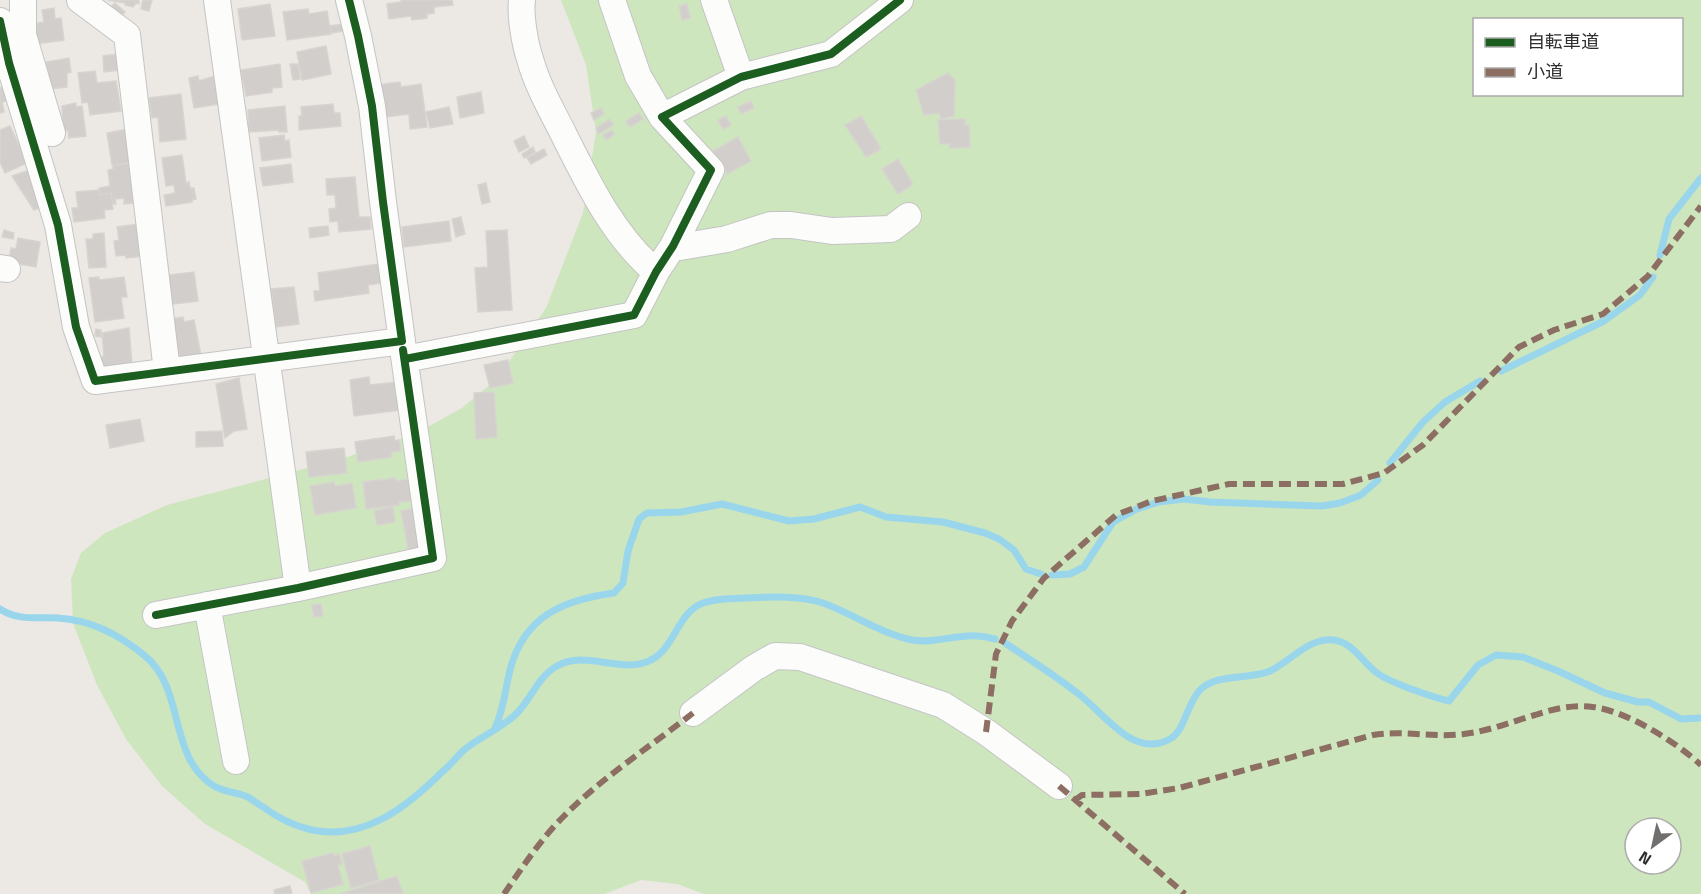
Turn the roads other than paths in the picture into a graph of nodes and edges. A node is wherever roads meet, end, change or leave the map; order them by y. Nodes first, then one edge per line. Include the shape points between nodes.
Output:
1 (23, 0) edge
2 (80, 0) edge
3 (217, 0) edge
4 (349, 0) edge
5 (522, 0) edge
6 (612, 0) edge
7 (714, 0) edge
8 (900, 0) edge
9 (0, 21) edge
10 (741, 77) junction
11 (662, 117) junction
12 (52, 133) dead end
13 (908, 216) dead end
14 (673, 246) junction
15 (656, 272) junction
16 (403, 350) junction
17 (267, 359) junction
18 (167, 371) junction
19 (298, 588) junction
20 (207, 605) junction
21 (156, 615) dead end
22 (693, 713) dead end
23 (236, 761) dead end
24 (1059, 786) dead end

1 - 12 street via 23,35
2 - 18 street via 127,35
3 - 17 street
4 - 16 street via 372,106
5 - 15 street via 530,59 550,108 610,219 640,259
6 - 11 street via 638,76
7 - 10 street
8 - 10 street via 831,54
9 - 18 street via 58,225 76,327 95,381
10 - 11 street
11 - 14 street via 711,170
13 - 14 street via 891,228 832,231 771,225 727,239
14 - 15 street
15 - 16 street via 633,315
16 - 17 street
16 - 19 street via 433,558
17 - 18 street
17 - 19 street
19 - 20 street
20 - 21 street
20 - 23 street
22 - 24 street via 775,656 800,657 943,705

